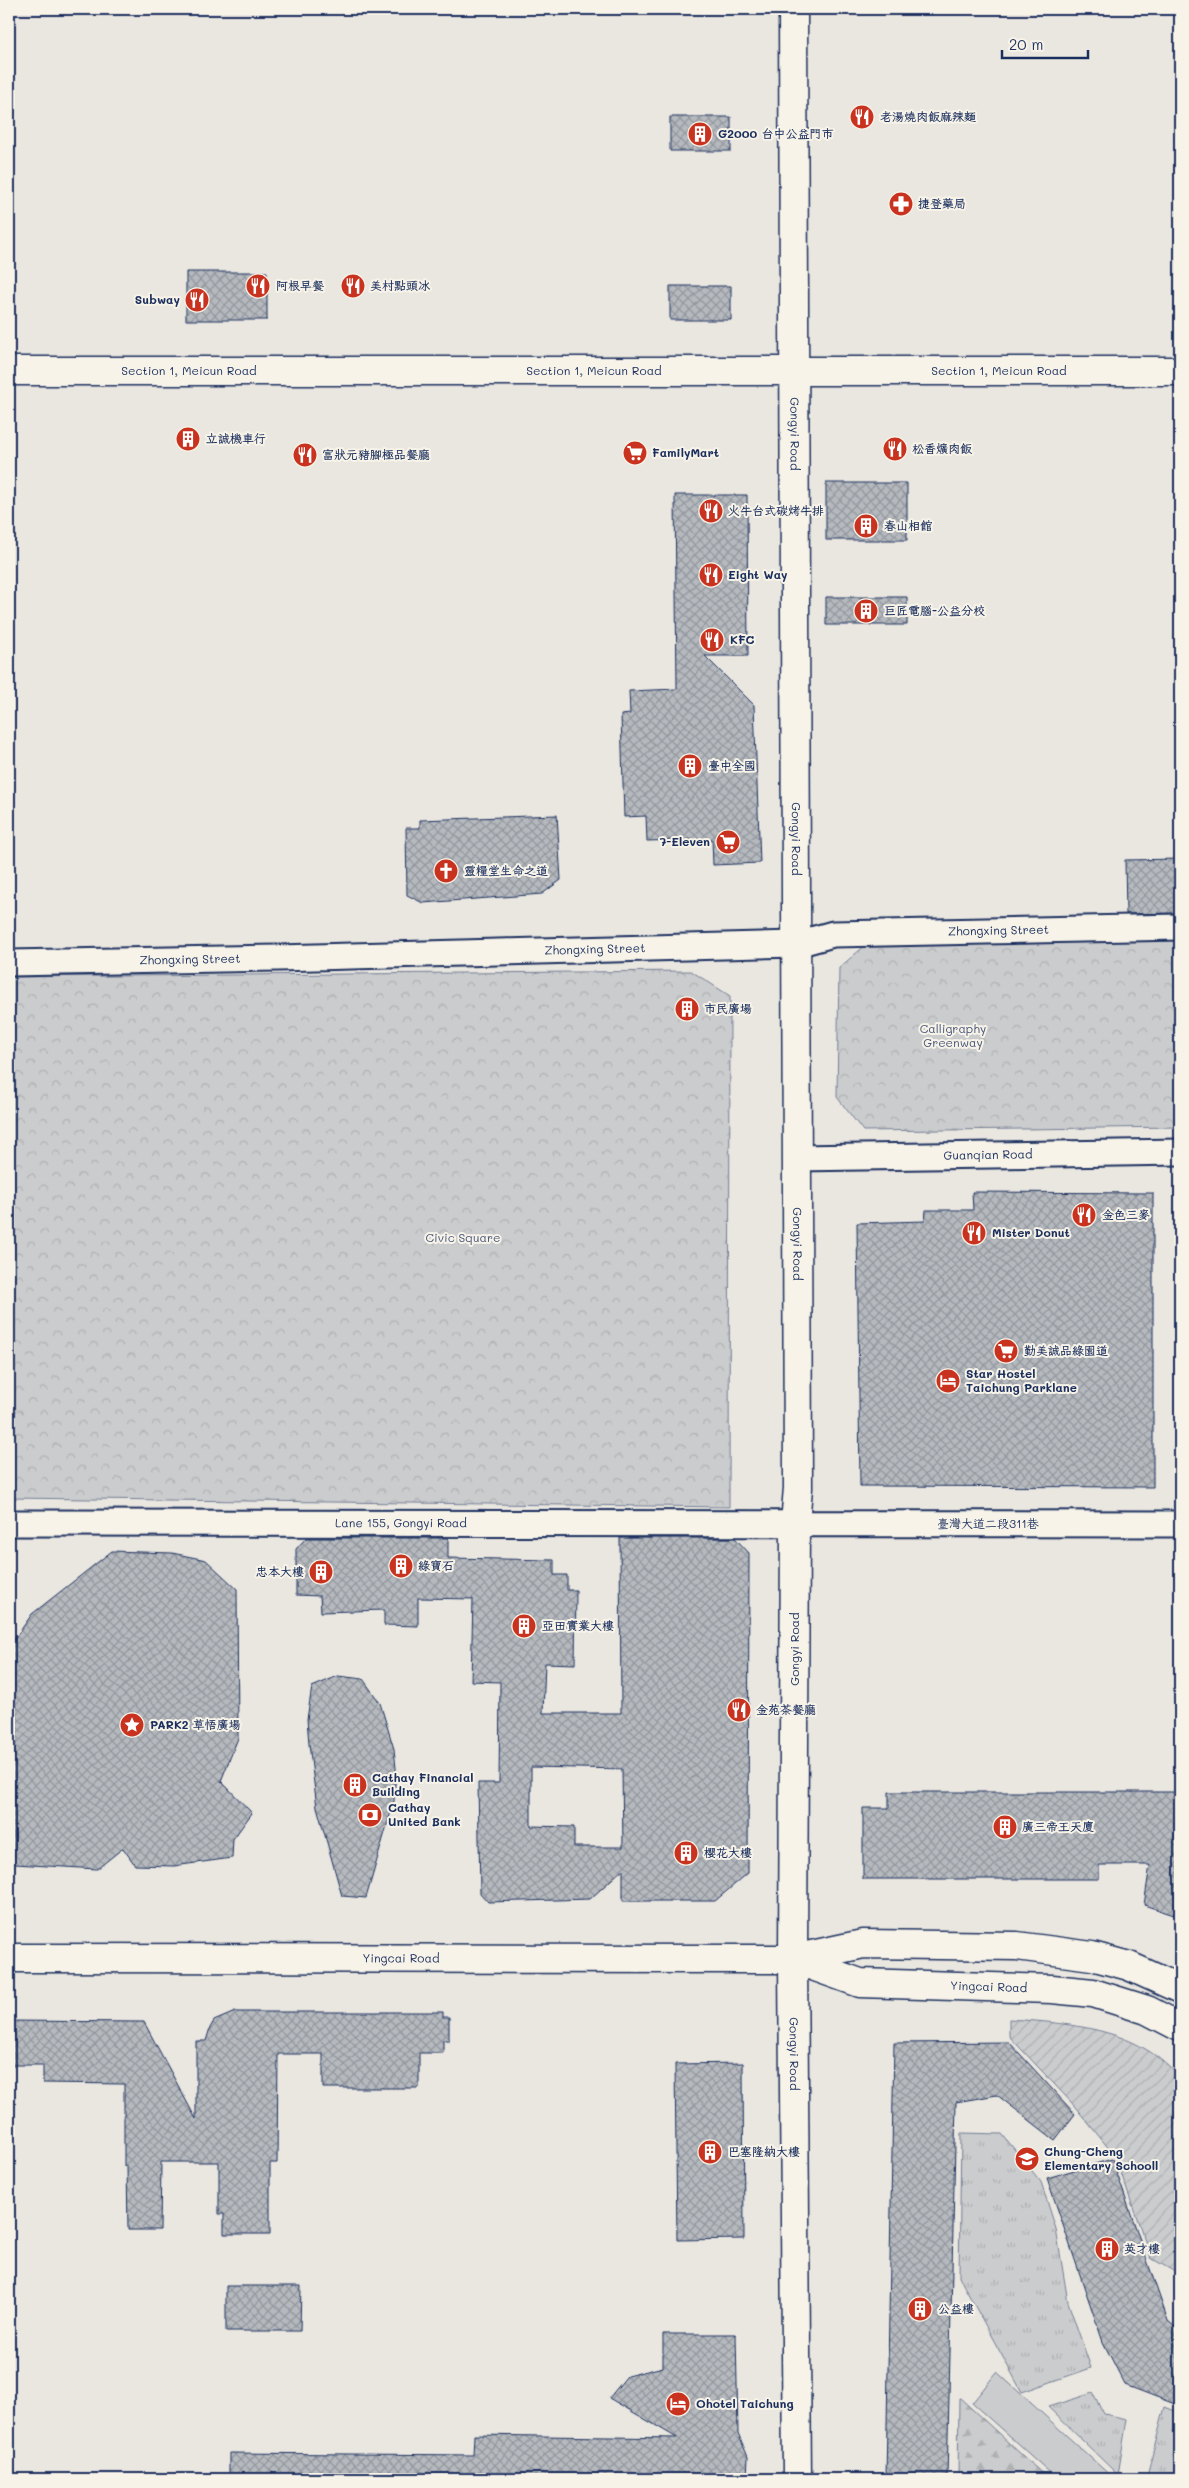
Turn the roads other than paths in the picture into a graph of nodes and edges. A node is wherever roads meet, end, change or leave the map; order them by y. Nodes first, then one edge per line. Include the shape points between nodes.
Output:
1 (793, 9) edge
2 (794, 370) junction
3 (9, 371) edge
4 (1180, 371) edge
5 (1180, 927) edge
6 (796, 944) junction
7 (9, 963) edge
8 (1180, 1152) edge
9 (797, 1158) junction
10 (9, 1523) edge
11 (795, 1523) junction
12 (1180, 1524) edge
13 (9, 1958) edge
14 (793, 1959) junction
15 (1180, 1989) edge
16 (1180, 2027) edge
17 (797, 2479) edge

1 - 2 main road, Gongyi Road
2 - 3 main road, Section 1, Meicun Road
2 - 4 main road, Section 1, Meicun Road
2 - 6 main road, Gongyi Road
5 - 6 street, Zhongxing Street via 833,934
6 - 7 street, Zhongxing Street
6 - 9 main road, Gongyi Road
8 - 9 street, Guanqian Road
9 - 11 main road, Gongyi Road via 798,1488
10 - 11 street, Lane 155, Gongyi Road
11 - 12 street, 臺灣大道二段311巷
11 - 14 main road, Gongyi Road
13 - 14 main road, Yingcai Road
14 - 15 main road, Yingcai Road via 863,1944 1017,1946 1092,1956 1129,1966
14 - 16 main road, Yingcai Road via 860,1983 1093,1993 1147,2010
14 - 17 main road, Gongyi Road

